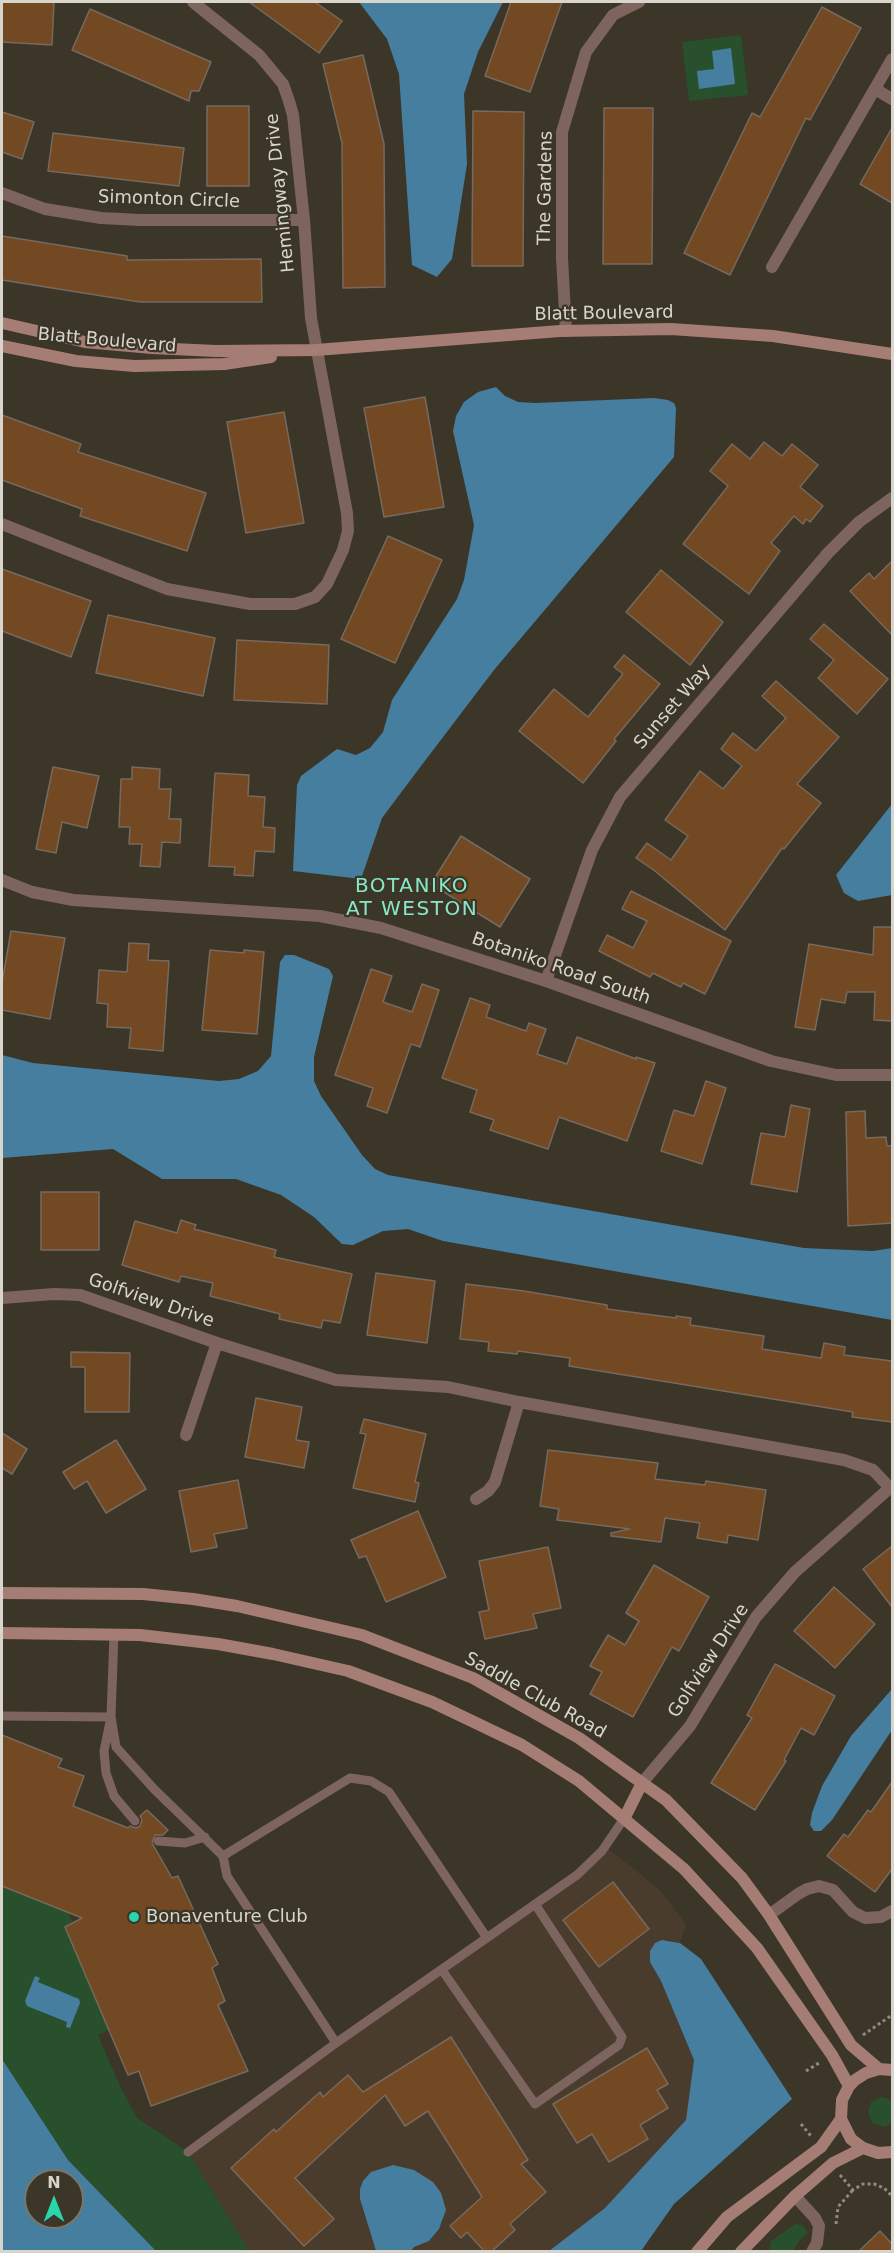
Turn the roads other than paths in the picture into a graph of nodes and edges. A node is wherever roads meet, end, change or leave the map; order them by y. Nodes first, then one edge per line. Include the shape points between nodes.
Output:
1 (193, 2) edge
2 (639, 2) edge
3 (892, 58) edge
4 (875, 89) junction
5 (892, 99) edge
6 (2, 193) edge
7 (304, 220) junction
8 (772, 267) dead end
9 (2, 323) edge
10 (566, 331) junction
11 (2, 346) edge
12 (316, 350) junction
13 (892, 354) edge
14 (892, 498) edge
15 (2, 524) edge
16 (2, 880) edge
17 (546, 981) junction
18 (892, 1074) edge
19 (2, 1298) edge
20 (216, 1343) junction
21 (519, 1402) junction
22 (186, 1435) dead end
23 (891, 1487) edge
24 (476, 1499) dead end
25 (2, 1593) edge
26 (2, 1633) edge
27 (114, 1634) junction
28 (2, 1716) edge
29 (111, 1717) junction
30 (642, 1783) junction
31 (625, 1817) junction
32 (135, 1821) dead end
33 (205, 1837) junction
34 (158, 1841) dead end
35 (223, 1856) junction
36 (535, 1904) junction
37 (892, 1911) edge
38 (769, 1915) junction
39 (487, 1938) junction
40 (442, 1970) junction
41 (336, 2043) junction
42 (879, 2069) junction
43 (892, 2070) edge
44 (849, 2086) junction
45 (841, 2119) junction
46 (863, 2148) junction
47 (188, 2152) dead end
48 (891, 2154) edge
49 (795, 2196) junction
50 (697, 2252) edge
51 (741, 2252) edge
52 (812, 2252) edge

1 - 7 street, Hemingway Drive via 259,55 283,84 293,115
2 - 10 street, The Gardens via 613,15 586,52 562,132
3 - 4 street
4 - 5 street
4 - 8 street
6 - 7 street, Simonton Circle via 45,209 101,218
7 - 12 street, Hemingway Drive
9 - 12 street, Blatt Boulevard via 85,342 152,348
10 - 12 street, Blatt Boulevard
10 - 13 street, Blatt Boulevard via 671,329 773,336
11 - 12 street, Blatt Boulevard via 76,361 134,366 224,364
12 - 15 street, Hemingway Drive via 348,531 327,584 310,600 286,605 259,604 186,594
14 - 17 street, Sunset Way via 859,522 828,553 620,797 592,850
16 - 17 street, Botaniko Road South via 32,892 72,900 320,916 381,928
17 - 18 street, Botaniko Road South via 771,1061 836,1074
19 - 20 street, Golfview Drive via 80,1295
20 - 21 street, Golfview Drive via 336,1380 448,1387
20 - 22 street, Golfview Drive
21 - 23 street, Golfview Drive via 844,1460 873,1470
21 - 24 street via 495,1482
23 - 30 street, Golfview Drive via 795,1572 756,1617 690,1726
25 - 30 street, Saddle Club Road via 105,1592 193,1599 363,1635 473,1678 579,1738
26 - 27 street
27 - 29 lane
27 - 31 street via 218,1644 348,1671 432,1702 522,1745 579,1781
28 - 29 lane
29 - 32 lane via 104,1751 106,1773 114,1796
29 - 33 lane via 116,1747
30 - 31 street
30 - 38 street, Saddle Club Road via 666,1800 742,1878
31 - 36 lane via 591,1864
31 - 44 street via 684,1869 757,1948 832,2055
33 - 34 lane via 185,1844
33 - 35 lane
35 - 39 lane via 350,1778 371,1781 389,1792
35 - 41 lane via 227,1876
36 - 39 lane
36 - 40 lane via 622,2037 619,2045 535,2104
37 - 38 street via 881,1917 865,1918 833,1890 819,1886 807,1888
38 - 42 street, Saddle Club Road via 849,2043
39 - 40 lane
40 - 41 lane
41 - 47 lane
42 - 43 street
42 - 44 street
44 - 45 street
45 - 46 street via 851,2139
45 - 50 street via 821,2147 727,2217
46 - 48 street
46 - 49 street via 833,2163
49 - 51 street
49 - 52 street via 819,2226

